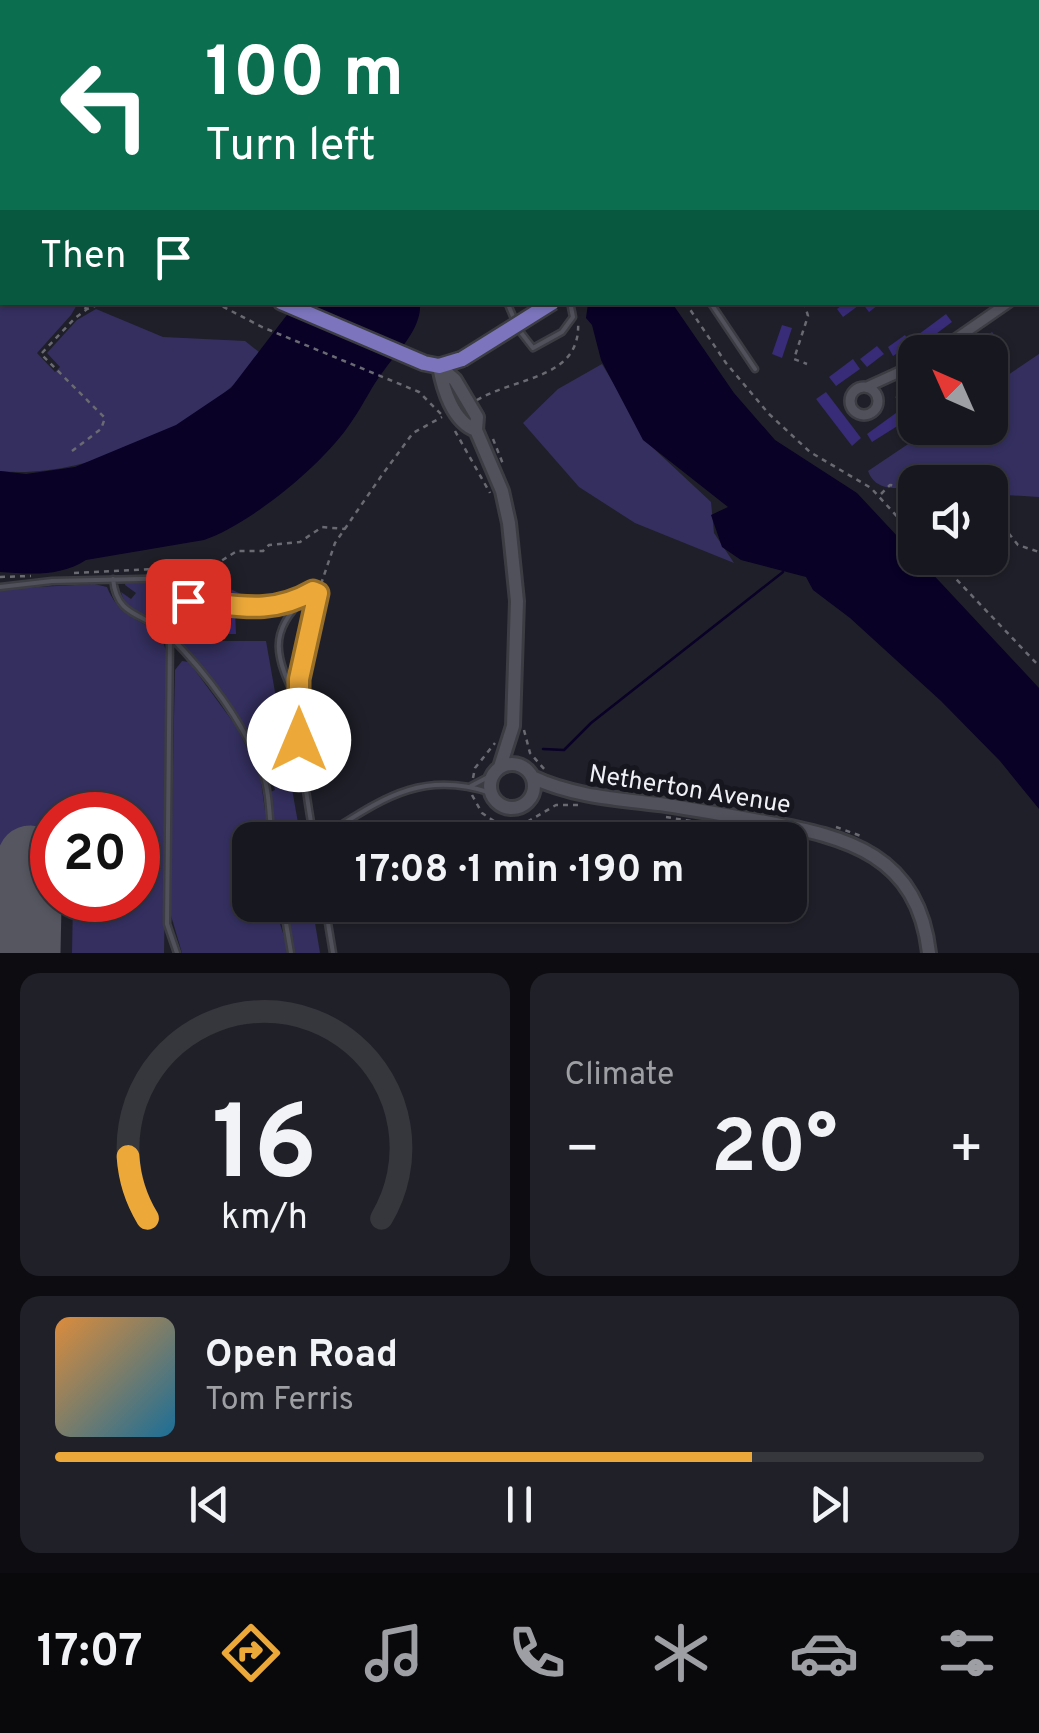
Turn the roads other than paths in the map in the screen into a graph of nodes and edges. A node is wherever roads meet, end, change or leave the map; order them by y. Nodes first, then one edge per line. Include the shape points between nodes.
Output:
1 (288, 305) edge
2 (508, 305) edge
3 (548, 305) edge
4 (571, 305) edge
5 (712, 305) edge
6 (1005, 305) edge
7 (962, 335) edge
8 (439, 366) junction
9 (755, 369) dead end
10 (898, 373) edge
11 (869, 386) dead end
12 (113, 579) junction
13 (0, 586) edge
14 (316, 592) junction
15 (188, 601) junction
16 (170, 636) junction
17 (298, 704) junction
18 (512, 738) junction
19 (520, 766) junction
20 (496, 771) junction
21 (532, 777) junction
22 (471, 786) junction
23 (558, 790) junction
24 (490, 793) junction
25 (532, 795) junction
26 (269, 822) edge
27 (312, 822) edge
28 (344, 822) edge
29 (286, 922) edge
30 (328, 922) edge
31 (178, 953) edge
32 (292, 953) edge
33 (333, 953) edge
34 (929, 953) edge

1 - 8 main road
2 - 4 lane via 533,348 570,324
3 - 8 main road, bridge
5 - 9 lane
6 - 7 street
8 - 18 street via 464,426 482,429 502,491 517,601
10 - 11 street
12 - 13 lane
12 - 15 lane via 185,578
12 - 16 lane via 126,610
14 - 15 lane via 273,607
14 - 17 lane
14 - 17 lane via 292,610 281,630 278,660
15 - 16 lane
16 - 26 lane via 248,742 262,772
16 - 31 lane via 167,924
17 - 27 lane
18 - 19 street
18 - 20 street
19 - 20 street
19 - 21 street
20 - 22 lane
20 - 24 street
21 - 23 street, Netherton Avenue
21 - 25 street
22 - 24 lane
22 - 28 lane via 405,789
23 - 25 street, Netherton Avenue
23 - 34 street, Netherton Avenue via 849,841 911,892
24 - 25 street via 510,808
29 - 32 lane
30 - 33 lane

